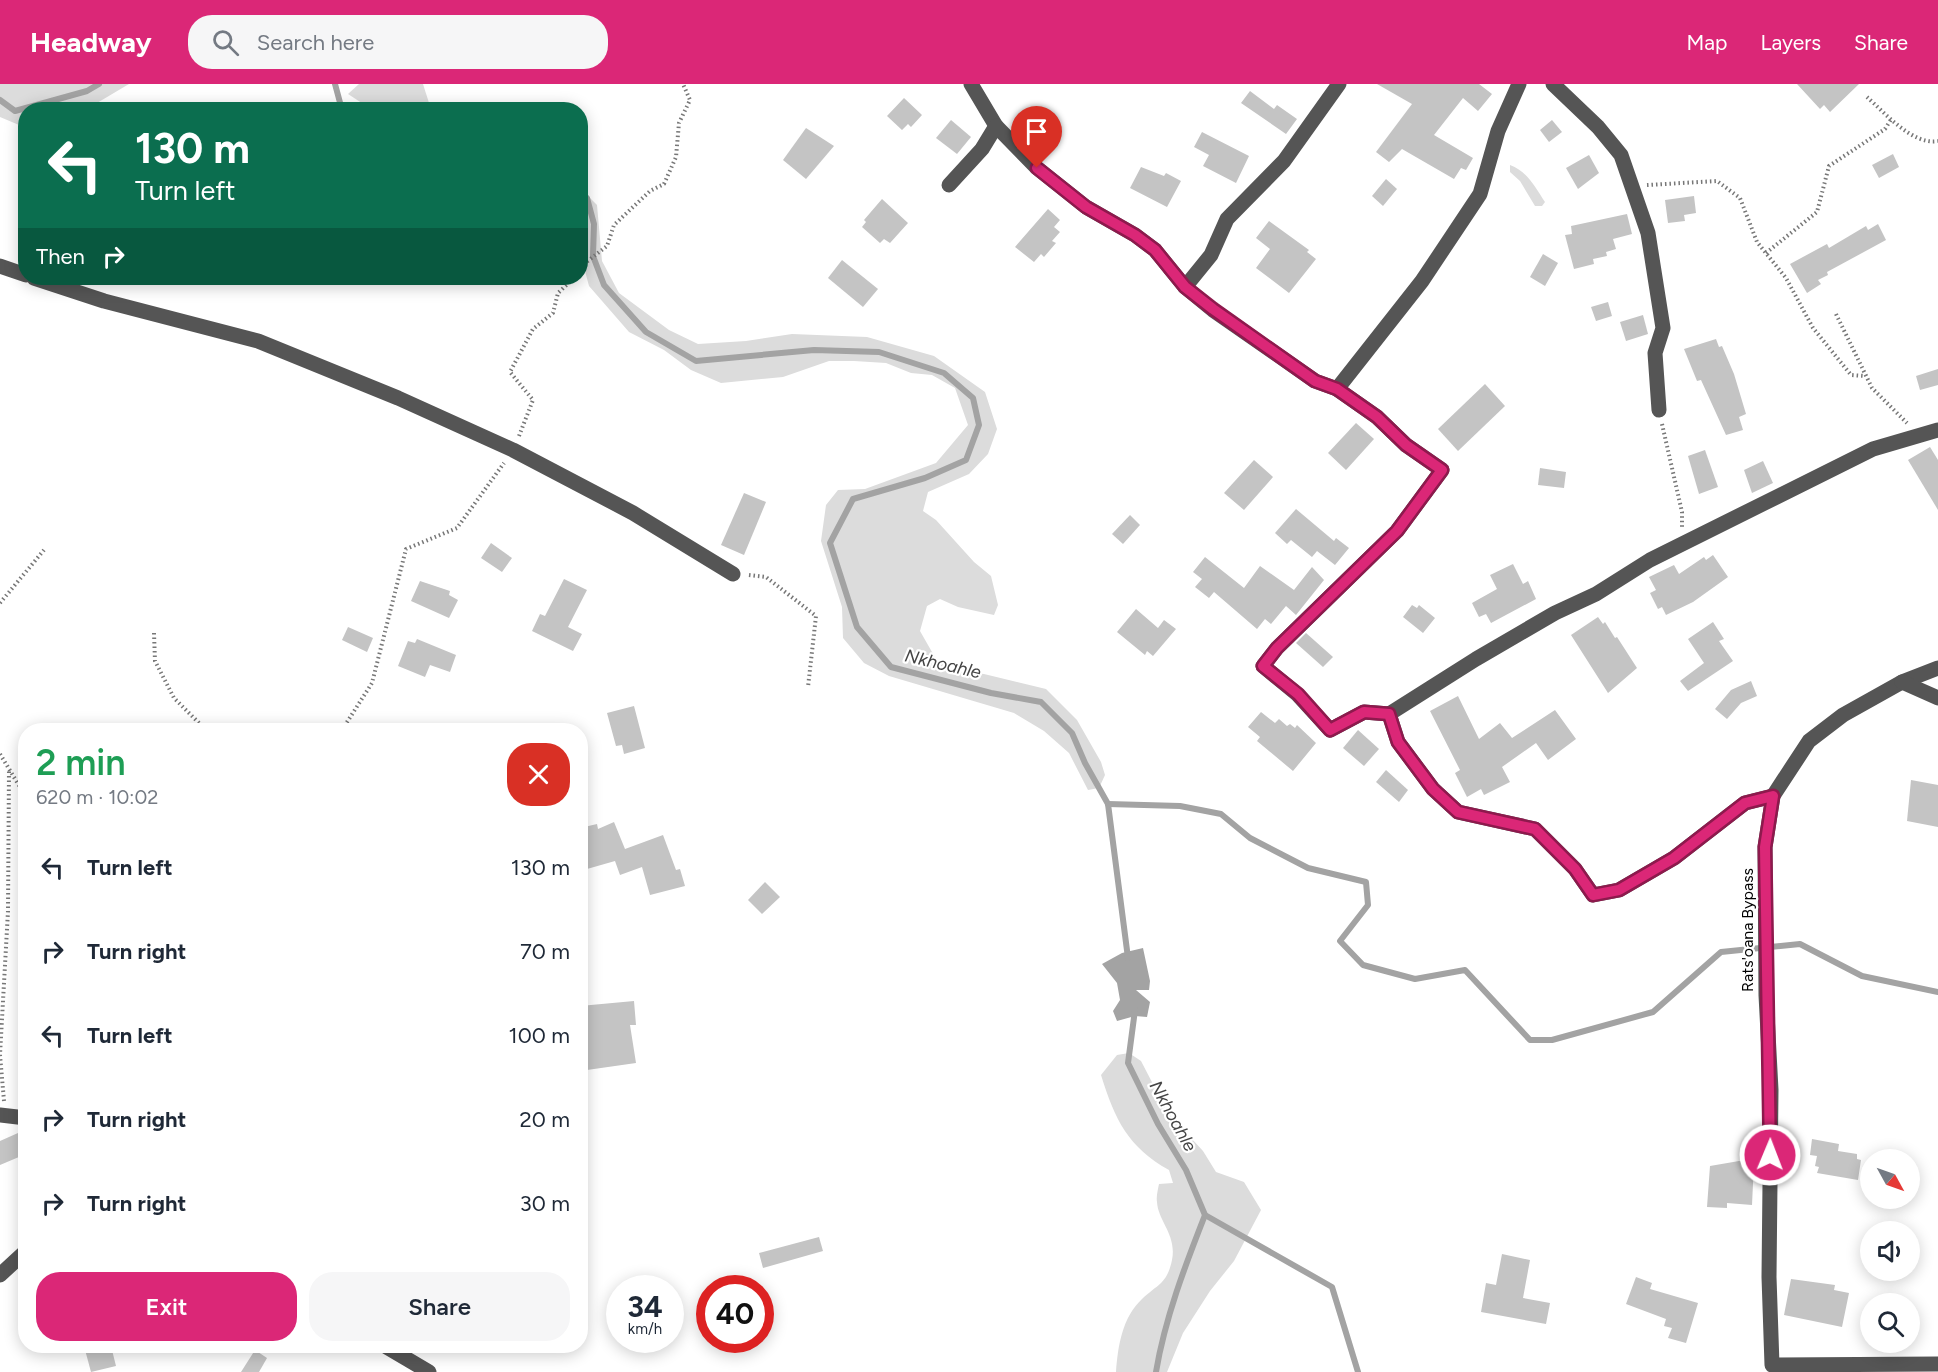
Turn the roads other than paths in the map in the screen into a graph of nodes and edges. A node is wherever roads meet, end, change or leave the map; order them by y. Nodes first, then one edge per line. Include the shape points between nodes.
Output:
1 (971, 84) edge
2 (1339, 84) edge
3 (1519, 84) edge
4 (1553, 84) edge
5 (996, 126) junction
6 (949, 185) dead end
7 (0, 266) edge
8 (18, 272) edge
9 (55, 285) edge
10 (1185, 287) junction
11 (1337, 389) junction
12 (1659, 410) road end
13 (1938, 430) edge
14 (733, 574) road end
15 (1938, 668) edge
16 (1902, 682) junction
17 (1938, 698) edge
18 (1389, 714) junction
19 (1773, 796) junction
20 (2, 1114) edge
21 (18, 1117) edge
22 (18, 1258) edge
23 (0, 1275) edge
24 (397, 1353) edge
25 (1938, 1364) edge
26 (1772, 1368) edge
27 (429, 1372) edge

1 - 5 street
2 - 10 street via 1284,161 1227,219 1211,255
3 - 11 street via 1498,131 1480,194 1422,281
4 - 12 street via 1621,155 1648,233 1663,328 1655,353
5 - 6 street via 982,149
5 - 10 street via 1037,168 1086,207 1155,250
7 - 8 street
9 - 14 street via 258,341 398,398 513,450 633,513
10 - 11 street via 1315,381
11 - 18 street via 1442,470 1397,531 1263,666 1298,694 1330,730 1364,712
13 - 18 street via 1873,450 1683,544 1486,653
15 - 16 street, Rats'oana Bypass
16 - 17 street
16 - 19 street, Rats'oana Bypass via 1842,715 1809,741
18 - 19 street via 1398,742 1433,789 1458,812 1535,829 1575,869 1593,895 1619,890 1674,858 1745,803
19 - 26 street, Rats'oana Bypass via 1765,847
20 - 21 street
22 - 23 street
24 - 27 street
25 - 26 street, Rats'oana Bypass

